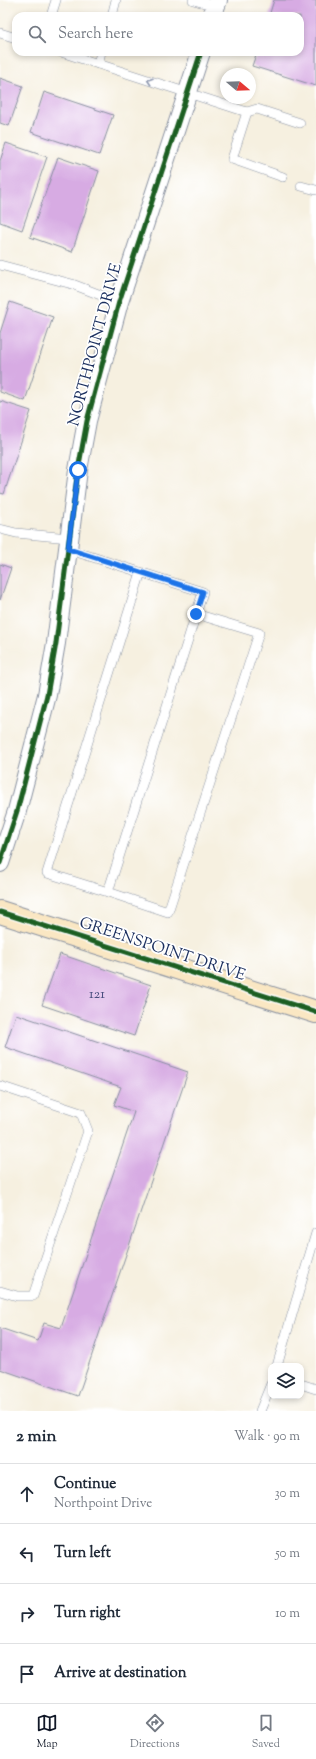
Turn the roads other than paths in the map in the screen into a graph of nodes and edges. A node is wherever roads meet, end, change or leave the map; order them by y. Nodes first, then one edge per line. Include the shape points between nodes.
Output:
1 (56, 0) edge
2 (116, 0) edge
3 (193, 0) edge
4 (215, 7) edge
5 (52, 12) edge
6 (113, 12) edge
7 (0, 33) edge
8 (12, 37) edge
9 (73, 56) edge
10 (100, 56) edge
11 (200, 56) edge
12 (98, 64) junction
13 (187, 93) junction
14 (247, 112) junction
15 (300, 123) dead end
16 (283, 177) dead end
17 (301, 186) dead end
18 (316, 190) edge
19 (0, 265) edge
20 (119, 302) junction
21 (0, 529) edge
22 (68, 544) junction
23 (141, 572) junction
24 (196, 614) junction
25 (0, 863) edge
26 (108, 892) junction
27 (0, 912) edge
28 (316, 1012) edge
29 (0, 1086) edge
30 (316, 1233) edge
31 (312, 1262) edge
32 (0, 1291) edge
33 (279, 1363) edge
34 (304, 1385) edge
35 (316, 1389) edge
36 (268, 1391) edge
37 (260, 1411) edge

1 - 5 lane
2 - 6 lane
3 - 4 lane
7 - 8 lane
9 - 12 lane
10 - 12 lane
11 - 13 street, NORTHPOINT DRIVE
13 -> 12 lane
13 - 14 lane
13 - 20 street, NORTHPOINT DRIVE
14 - 15 lane via 257,109
14 - 16 lane via 232,159
17 - 18 lane
19 - 20 lane via 72,284
20 - 22 street, NORTHPOINT DRIVE via 87,421
21 - 22 lane
22 - 23 lane
22 - 25 street, NORTHPOINT DRIVE via 47,695 19,804
23 - 24 lane via 203,592
23 - 26 lane via 47,873
24 - 26 lane
24 - 26 lane via 259,633 168,912
27 - 28 street, GREENSPOINT DRIVE
29 - 32 lane via 81,1113 88,1131 33,1296 17,1296
30 - 31 lane
31 - 33 lane
34 - 35 lane
36 - 37 lane

